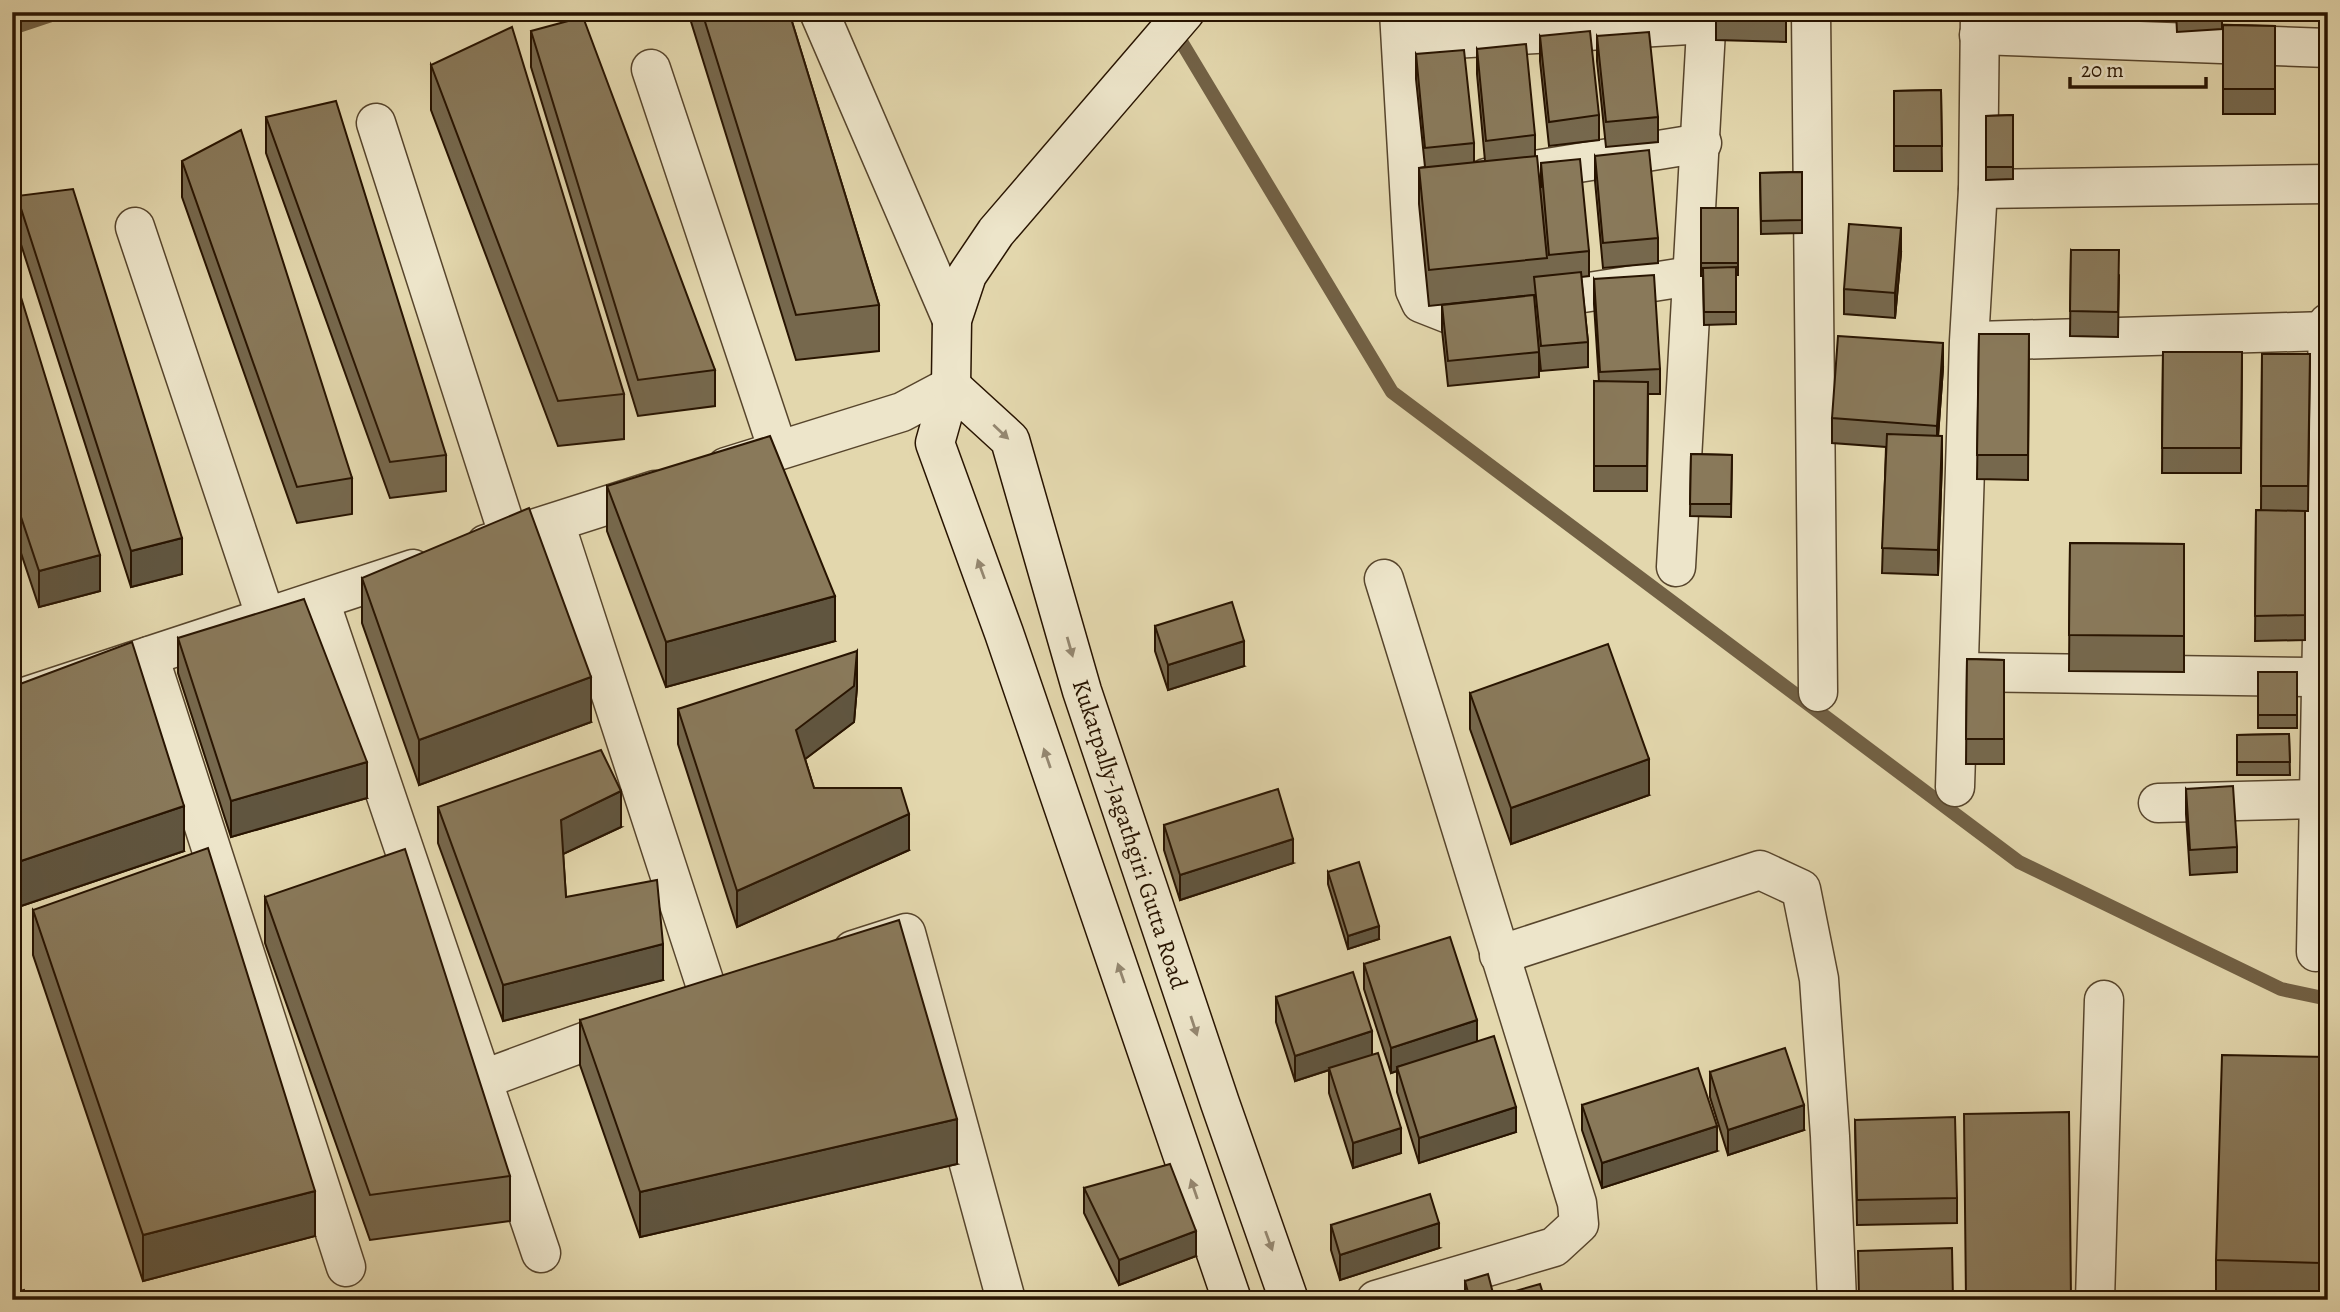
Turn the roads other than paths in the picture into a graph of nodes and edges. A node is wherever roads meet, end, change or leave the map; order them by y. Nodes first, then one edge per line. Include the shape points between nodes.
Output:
1 (819, 12) edge
2 (1185, 12) edge
3 (1811, 12) edge
4 (1706, 18) edge
5 (1980, 24) edge
6 (1401, 27) edge
7 (2328, 48) edge
8 (651, 69) dead end
9 (376, 123) dead end
10 (1702, 143) junction
11 (2328, 184) edge
12 (1433, 186) junction
13 (1978, 189) junction
14 (135, 228) dead end
15 (1691, 276) junction
16 (952, 320) junction
17 (2327, 327) edge
18 (1969, 341) junction
19 (951, 386) junction
20 (779, 450) junction
21 (555, 523) junction
22 (509, 537) junction
23 (1676, 567) dead end
24 (1384, 579) dead end
25 (320, 601) junction
26 (266, 618) junction
27 (149, 656) junction
28 (1959, 672) junction
29 (2320, 677) junction
30 (1818, 692) dead end
31 (12, 701) edge
32 (1955, 787) dead end
33 (2318, 799) junction
34 (2158, 803) dead end
35 (2316, 952) dead end
36 (1499, 955) junction
37 (814, 962) edge
38 (748, 984) edge
39 (709, 996) junction
40 (2104, 1000) dead end
41 (484, 1079) junction
42 (541, 1253) dead end
43 (345, 1267) dead end
44 (1006, 1300) edge
45 (1232, 1300) edge
46 (1289, 1300) edge
47 (1376, 1300) edge
48 (1837, 1300) edge
49 (2095, 1300) edge

1 - 16 street
2 - 16 street via 996,232 967,275
3 - 30 street
4 - 6 street
4 - 10 street
5 - 7 street
5 - 13 street
6 - 12 street
8 - 20 street
9 - 22 street
10 - 12 street
10 - 15 street
11 - 13 street
12 - 15 street via 1415,290 1421,303 1436,312 1448,314
13 - 18 street
14 - 26 street
15 - 23 street
16 - 19 street
17 - 18 street
17 - 29 street
18 - 28 street
19 - 20 street via 902,412
45 -> 19 street via 935,443
19 -> 46 street, Kukatpally-Jagathgiri Gutta Road via 1010,440 1082,691
20 - 21 street
21 - 22 street
21 - 39 street
22 - 25 street
24 - 36 street
25 - 26 street
25 - 41 street
26 - 27 street
27 - 31 street
27 - 43 street
28 - 29 street
28 - 32 street
29 - 33 street
33 - 34 street
33 - 35 street
36 - 47 street via 1577,1203 1579,1224 1554,1247
36 - 48 street via 1760,870 1801,889 1819,979
37 - 44 street via 906,933
38 - 39 street
39 - 41 street
40 - 49 street
41 - 42 street

